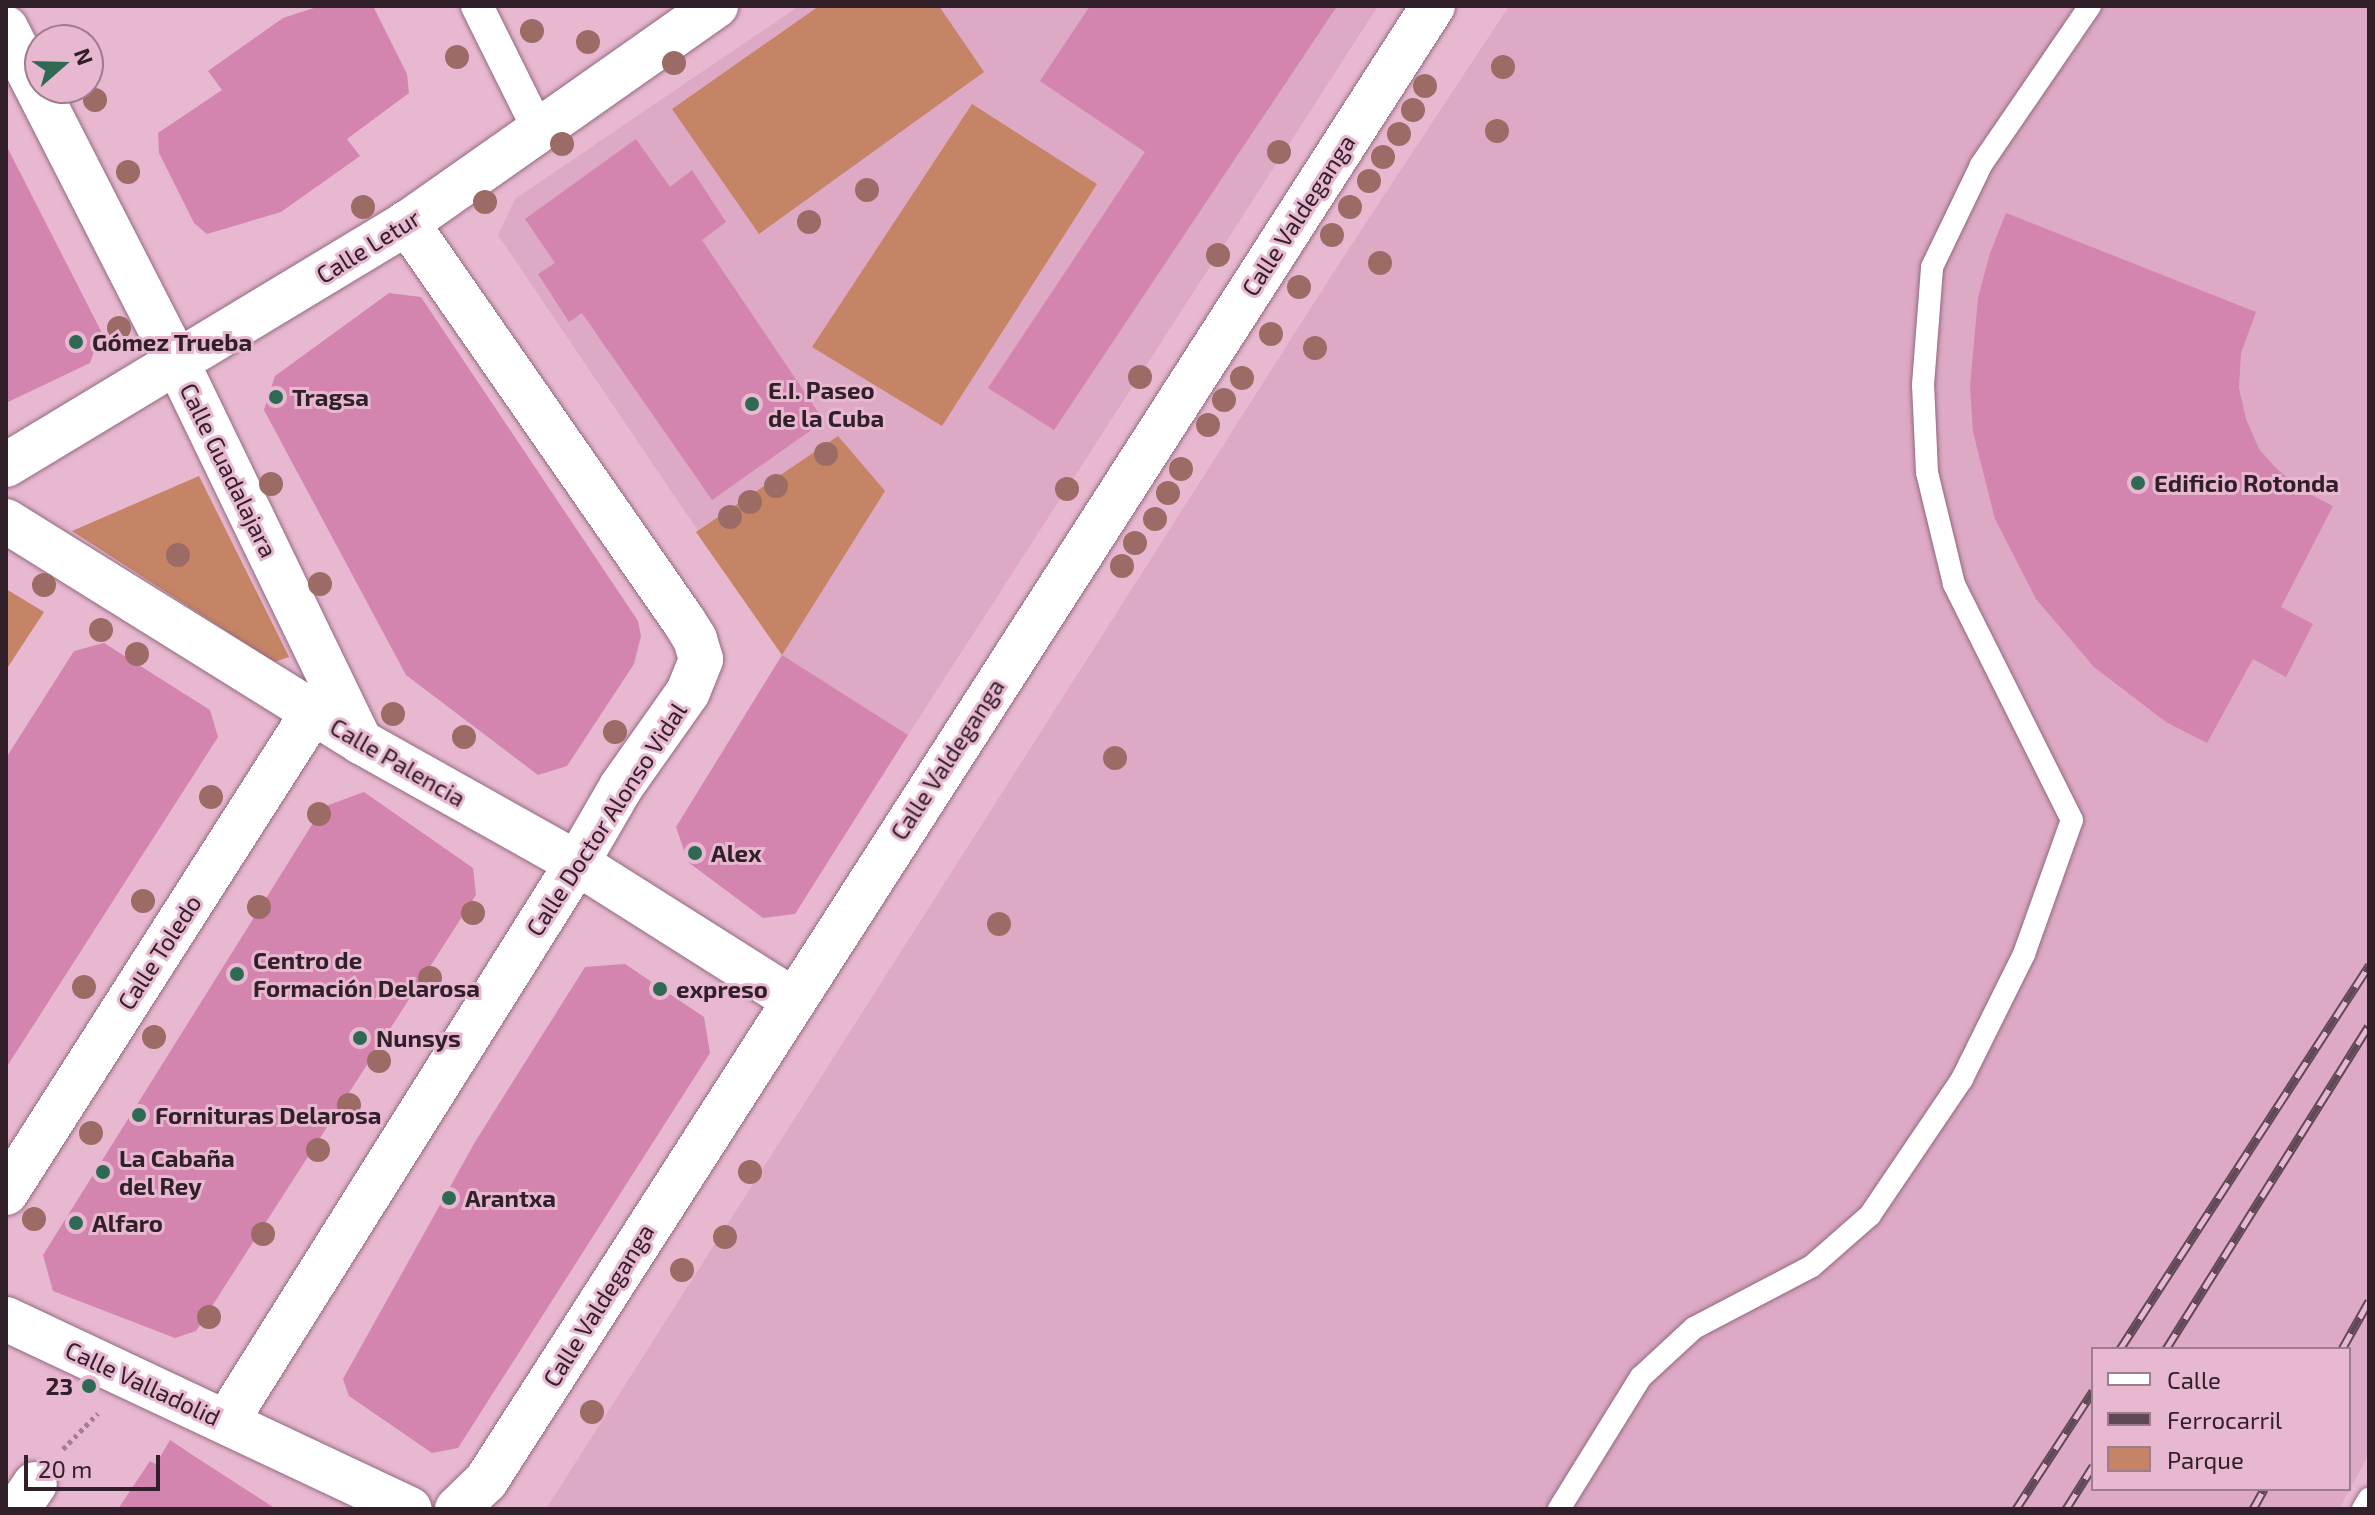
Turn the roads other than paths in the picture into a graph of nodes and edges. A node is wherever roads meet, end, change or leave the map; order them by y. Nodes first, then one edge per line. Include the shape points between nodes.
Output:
1 (477, 6) edge
2 (716, 6) edge
3 (1433, 6) edge
4 (2090, 6) edge
5 (6, 28) edge
6 (539, 131) junction
7 (407, 223) junction
8 (177, 362) junction
9 (6, 465) edge
10 (6, 521) edge
11 (313, 712) junction
12 (361, 742) junction
13 (577, 863) junction
14 (792, 999) junction
15 (6, 1193) edge
16 (6, 1319) edge
17 (226, 1422) junction
18 (2369, 1499) edge
19 (410, 1509) edge
20 (457, 1509) edge
21 (1559, 1509) edge
22 (2363, 1509) edge

1 - 6 street
2 - 6 street, Calle Letur
3 - 14 street, Calle Valdeganga
4 - 21 lane via 1981,165 1932,267 1923,385 1927,472 1954,584 2072,820 2024,954 1962,1079 1870,1215 1812,1266 1694,1328 1662,1357 1641,1377
5 - 8 street, Calle Guadalajara
6 - 7 street, Calle Letur
7 - 8 street, Calle Letur
7 - 13 street, Calle Doctor Alonso Vidal via 683,620 701,659 688,692 621,787
8 - 9 street, Calle Letur
8 - 12 street, Calle Guadalajara
10 - 11 street, Calle Palencia
11 - 12 street, Calle Palencia
11 - 15 street, Calle Toledo
12 - 13 street, Calle Palencia
13 - 14 street, Calle Palencia
13 - 17 street, Calle Doctor Alonso Vidal
14 - 20 street, Calle Valdeganga via 486,1481
16 - 17 street, Calle Valladolid
17 - 19 street, Calle Valladolid
18 - 22 lane

